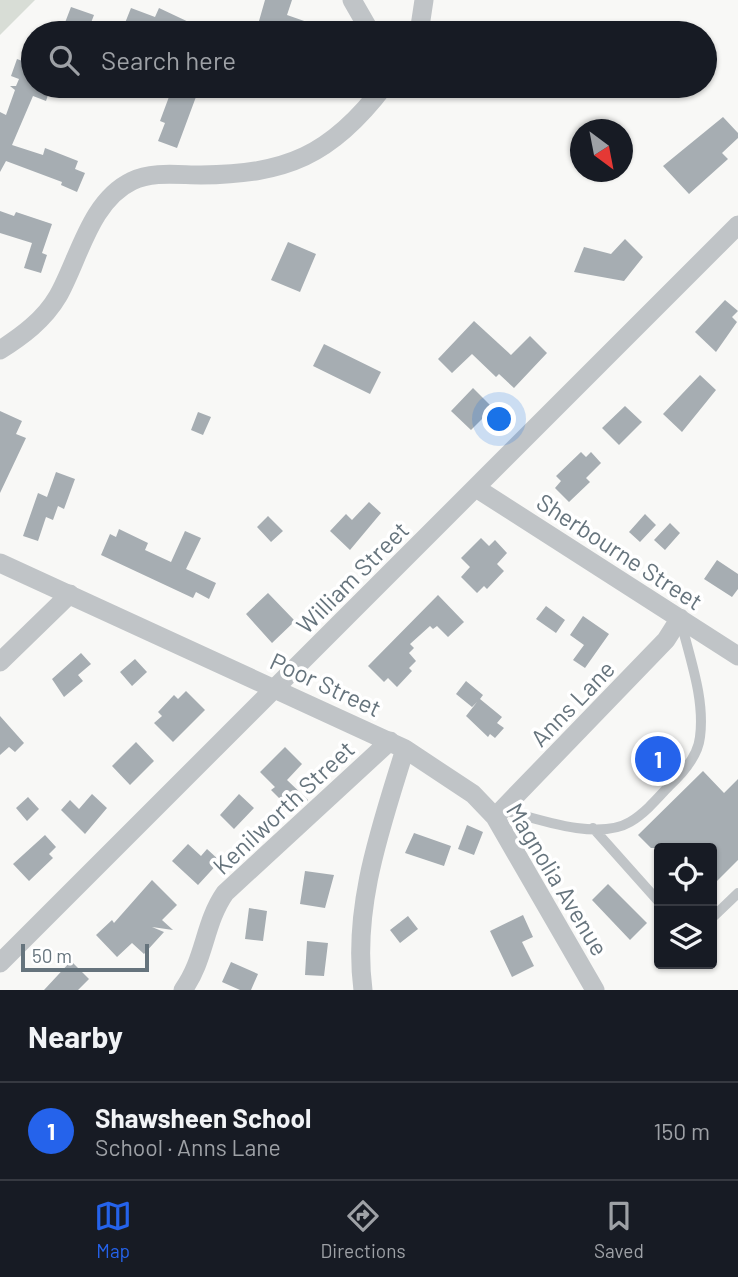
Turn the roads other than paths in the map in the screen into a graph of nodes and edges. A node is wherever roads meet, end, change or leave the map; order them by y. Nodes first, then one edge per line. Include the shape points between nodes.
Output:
1 (352, 0) edge
2 (424, 0) edge
3 (364, 21) edge
4 (421, 21) edge
5 (374, 98) edge
6 (738, 225) edge
7 (0, 350) edge
8 (476, 488) junction
9 (0, 563) edge
10 (70, 594) junction
11 (680, 618) junction
12 (738, 656) edge
13 (0, 662) edge
14 (276, 687) junction
15 (398, 745) junction
16 (499, 813) junction
17 (593, 828) junction
18 (738, 893) edge
19 (654, 896) edge
20 (717, 913) edge
21 (0, 963) edge
22 (183, 990) edge
23 (363, 990) edge
24 (595, 990) edge

1 - 3 street
2 - 4 street
5 - 7 street via 338,134 287,165 251,174 157,175 121,188 93,223 48,310
6 - 8 street, William Street
8 - 11 street, Sherbourne Street
8 - 14 street, William Street
9 - 10 street, Poor Street
10 - 13 street
10 - 14 street, Poor Street
11 - 12 street, Sherbourne Street
11 - 16 street, Anns Lane via 666,640
11 - 17 lane via 701,710 700,741 675,781 635,819
14 - 15 street, Poor Street
14 - 21 street, William Street
15 - 16 street, Magnolia Avenue
15 - 22 street, Kenilworth Street via 225,893 209,922 199,963
15 - 23 street via 372,862 360,951
16 - 17 lane
16 - 24 street, Magnolia Avenue
17 - 19 lane
18 - 20 lane

